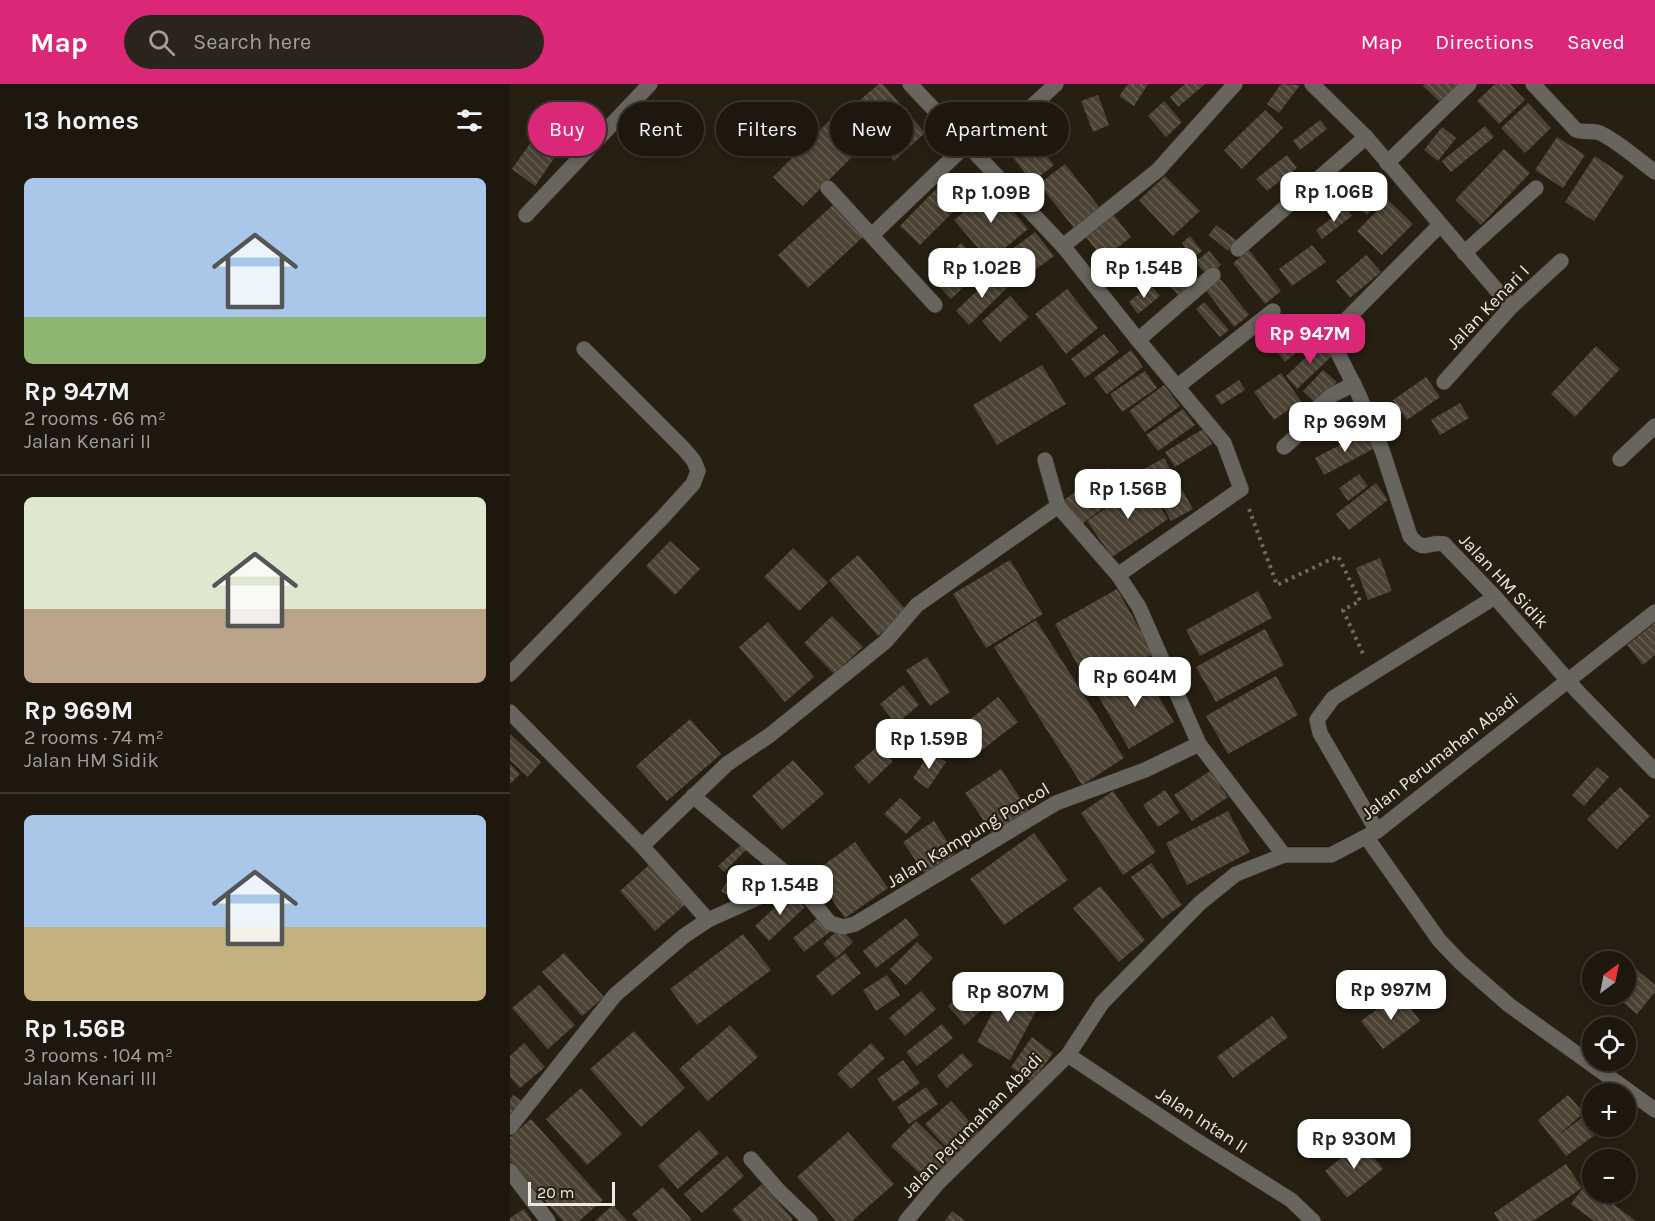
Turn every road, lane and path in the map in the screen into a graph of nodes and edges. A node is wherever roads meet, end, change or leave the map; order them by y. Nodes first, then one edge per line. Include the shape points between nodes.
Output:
1 (650, 84) edge
2 (910, 84) edge
3 (1056, 84) edge
4 (1235, 84) edge
5 (1312, 84) edge
6 (1469, 84) edge
7 (1533, 84) edge
8 (927, 102) edge
9 (1037, 102) edge
10 (1366, 137) junction
11 (954, 156) edge
12 (978, 156) edge
13 (1387, 163) junction
14 (1655, 172) edge
15 (828, 188) dead end
16 (1536, 188) dead end
17 (526, 215) dead end
18 (1440, 225) junction
19 (872, 235) junction
20 (1064, 246) junction
21 (1238, 249) dead end
22 (1464, 253) junction
23 (1561, 261) dead end
24 (1213, 275) dead end
25 (935, 305) dead end
26 (1511, 307) junction
27 (1273, 311) dead end
28 (1138, 340) junction
29 (584, 350) dead end
30 (1444, 382) dead end
31 (1178, 386) junction
32 (1356, 388) junction
33 (1655, 426) edge
34 (1284, 447) dead end
35 (1620, 459) dead end
36 (1045, 460) dead end
37 (1241, 489) junction
38 (1058, 506) junction
39 (1118, 575) junction
40 (1495, 597) junction
41 (1655, 612) edge
42 (510, 674) edge
43 (1373, 675) junction
44 (1568, 680) junction
45 (510, 712) edge
46 (1199, 744) junction
47 (1655, 771) edge
48 (693, 796) junction
49 (1372, 835) junction
50 (642, 846) junction
51 (1284, 855) junction
52 (795, 880) junction
53 (708, 920) junction
54 (1068, 1055) junction
55 (1655, 1110) edge
56 (510, 1127) edge
57 (752, 1159) dead end
58 (510, 1171) edge
59 (548, 1221) edge
60 (810, 1221) edge
61 (906, 1221) edge
62 (1313, 1221) edge

1 - 17 street
2 - 8 street
3 - 9 street
4 - 20 street via 1158,170
5 - 10 street
6 - 13 street
7 - 14 street via 1576,130 1603,135
10 - 13 street
10 - 21 street
11 - 19 street
12 - 20 street
13 - 18 street
15 - 19 street
16 - 22 street
18 - 22 street
18 - 32 street via 1337,329 1337,351
19 - 25 street
20 - 28 street
22 - 26 street
23 - 26 street, Jalan Kenari I
24 - 28 street
26 - 30 street, Jalan Kenari I
27 - 31 street
28 - 31 street
29 - 42 street via 684,449 698,471 693,484 670,509
31 - 37 street via 1224,443
32 - 34 street via 1332,395
32 - 40 street, Jalan HM Sidik via 1382,450 1410,536 1421,546 1444,544
33 - 35 street
36 - 38 street
37 - 39 street
37 - 43 path via 1277,585 1338,556 1360,601 1343,610
38 - 39 street
38 - 48 street via 917,605 885,642 770,735 727,764
39 - 46 street via 1139,607
40 - 43 street
40 - 44 street, Jalan HM Sidik
41 - 44 street, Jalan Perumahan Abadi
43 - 49 street via 1333,698 1317,720
44 - 47 street, Jalan HM Sidik
44 - 49 street, Jalan Perumahan Abadi
45 - 50 street
46 - 51 street
46 - 52 street, Jalan Kampung Poncol via 1145,770 1056,803 855,924 843,927 830,923
48 - 50 street
48 - 52 street, Jalan Kampung Poncol
49 - 51 street, Jalan Perumahan Abadi via 1331,855
49 - 55 street via 1439,940 1461,963 1509,1005
50 - 53 street
51 - 54 street, Jalan Perumahan Abadi via 1236,874 1200,903 1102,1003
52 - 53 street
53 - 56 street via 615,995
54 - 61 street, Jalan Perumahan Abadi via 937,1184
54 - 62 street, Jalan Intan II via 1291,1200
57 - 60 street
58 - 59 street

